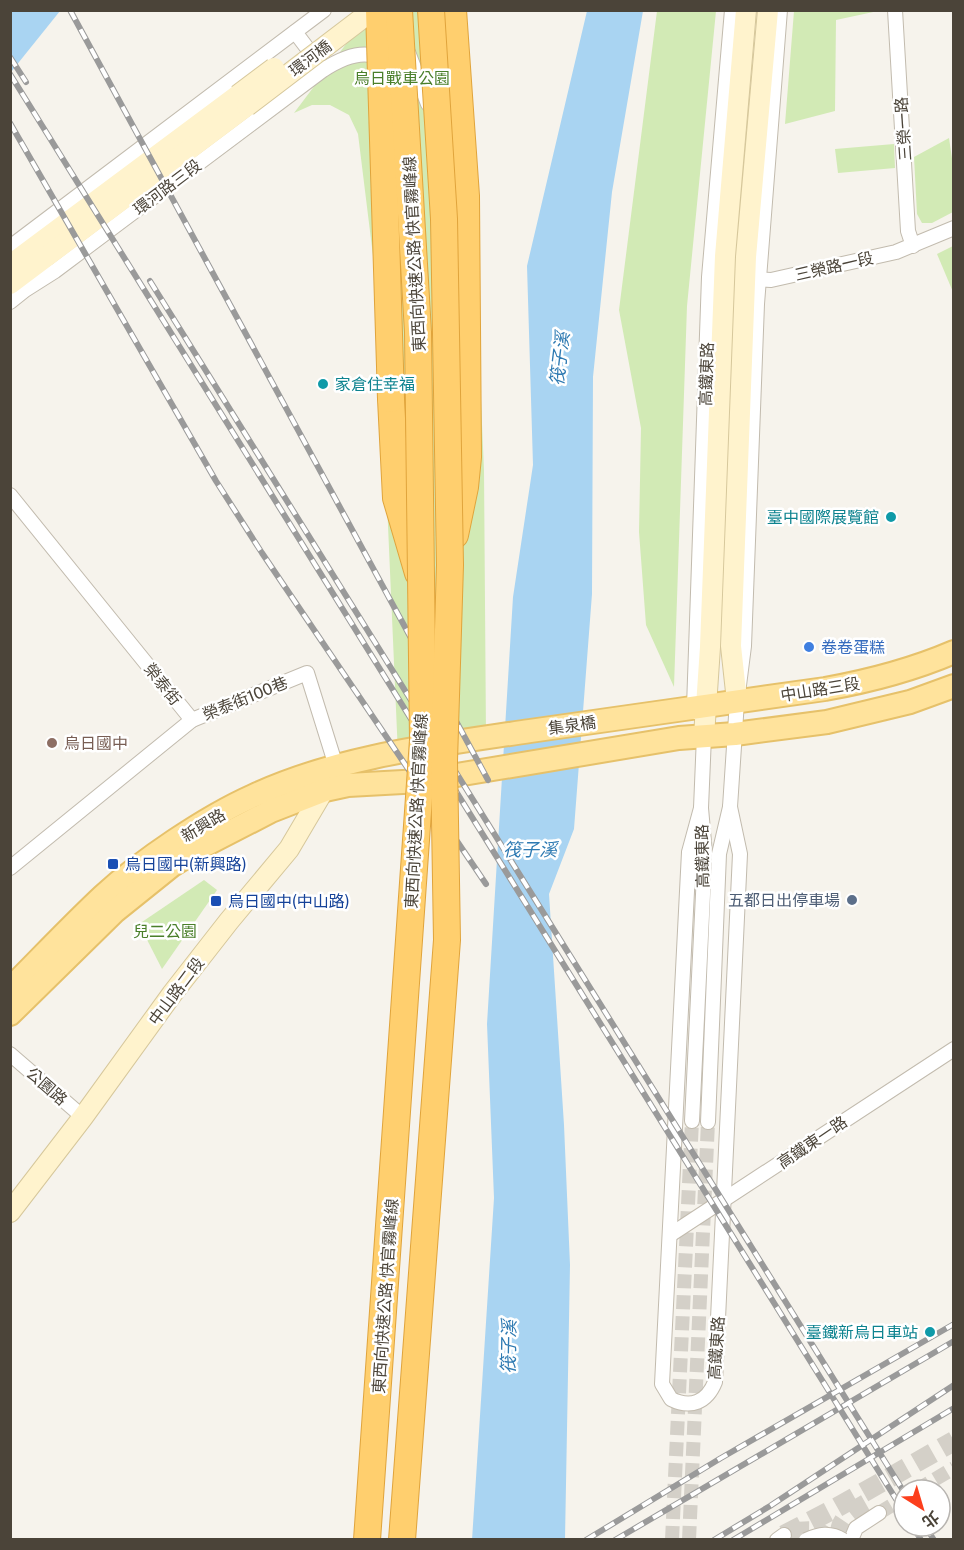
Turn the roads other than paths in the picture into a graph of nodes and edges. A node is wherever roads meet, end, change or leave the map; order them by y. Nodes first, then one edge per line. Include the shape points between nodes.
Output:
1 (324, 10) edge
2 (351, 10) edge
3 (372, 10) edge
4 (379, 10) edge
5 (399, 10) edge
6 (431, 10) edge
7 (453, 10) edge
8 (732, 10) edge
9 (746, 10) edge
10 (768, 10) edge
11 (780, 10) edge
12 (895, 10) edge
13 (295, 32) junction
14 (410, 55) junction
15 (392, 67) junction
16 (323, 70) junction
17 (242, 100) junction
18 (954, 228) edge
19 (913, 246) junction
20 (10, 247) edge
21 (430, 258) junction
22 (10, 266) edge
23 (717, 277) junction
24 (752, 279) junction
25 (10, 284) edge
26 (10, 302) edge
27 (10, 495) edge
28 (450, 565) junction
29 (420, 582) junction
30 (954, 652) edge
31 (954, 686) edge
32 (737, 701) junction
33 (694, 707) junction
34 (192, 720) junction
35 (735, 734) junction
36 (693, 737) junction
37 (443, 744) junction
38 (336, 766) junction
39 (325, 790) junction
40 (730, 807) junction
41 (701, 808) junction
42 (10, 868) edge
43 (10, 989) edge
44 (10, 1014) edge
45 (954, 1049) edge
46 (10, 1054) edge
47 (83, 1118) junction
48 (692, 1120) tunnel mouth
49 (708, 1122) tunnel mouth
50 (724, 1201) junction
51 (10, 1212) edge
52 (670, 1235) junction
53 (879, 1513) tunnel mouth
54 (367, 1539) edge
55 (402, 1539) edge
56 (806, 1539) tunnel mouth
57 (843, 1539) edge
58 (851, 1539) edge

1 - 13 street
2 - 17 street, 環河橋, bridge
3 - 14 street via 390,24
3 - 17 street, 環河橋, bridge
4 - 29 highway, bridge via 396,498
5 - 29 highway, 東西向快速公路 快官霧峰線, bridge via 418,332
6 - 28 highway, 東西向快速公路 快官霧峰線, bridge via 444,219
7 - 28 highway, bridge via 466,196 468,457
8 - 23 street, 高鐵東路
9 - 23 street, 高鐵東路
10 - 24 street, 高鐵東路
11 - 24 street, 高鐵東路
12 - 19 street, 三榮一路 via 908,231
13 - 16 street
13 - 20 street
14 - 15 street via 395,53
14 - 21 street via 427,98 432,126
15 - 16 street, 環河路三段 via 366,54 353,55
15 - 21 street via 411,102
16 - 26 street, 環河路三段
17 - 22 street, 環河路三段
17 - 25 street, 環河路三段
18 - 19 street, 三榮路一段
19 - 24 street, 三榮路一段 via 771,280
21 - 37 street via 441,480
23 - 24 street, 三榮路一段
23 - 33 street, 高鐵東路 via 710,646
24 - 32 street, 高鐵東路 via 731,646
27 - 34 street, 榮泰街
28 - 55 highway, 東西向快速公路 快官霧峰線, bridge via 444,760 447,940
29 - 54 highway, 東西向快速公路 快官霧峰線, bridge via 423,740
30 - 32 main road, 中山路三段 via 867,681
31 - 35 main road, 中山路三段 via 871,713
32 - 33 main road, 中山路三段
32 - 35 street, 高鐵東路
33 - 36 street, 高鐵東路
33 - 37 main road, 集泉橋
34 - 38 street, 榮泰街100巷 via 306,673
34 - 42 street, 榮泰街
35 - 36 main road, 中山路三段
35 - 40 street, 高鐵東路
36 - 39 main road, 集泉橋 via 420,781
36 - 41 street, 高鐵東路
37 - 38 main road
38 - 39 street, 中山路二段
38 - 43 main road, 新興路 via 252,796 151,858 104,895
39 - 44 main road, 新興路 via 271,811 171,866 115,911
39 - 47 street, 中山路二段 via 289,849 172,994
40 - 49 street, 高鐵東路 via 719,855
40 - 50 street, 高鐵東路 via 740,854
41 - 48 street, 高鐵東路 via 705,853
41 - 52 street, 高鐵東路 via 689,852
45 - 50 street, 高鐵東一路
46 - 47 street, 公園路
47 - 51 street, 中山路二段
50 - 52 street, 高鐵東一路
50 - 52 street, 高鐵東路 via 715,1382 704,1399 687,1404 671,1399 662,1384
53 - 58 street via 856,1528
56 - 57 street, bridge via 824,1534

